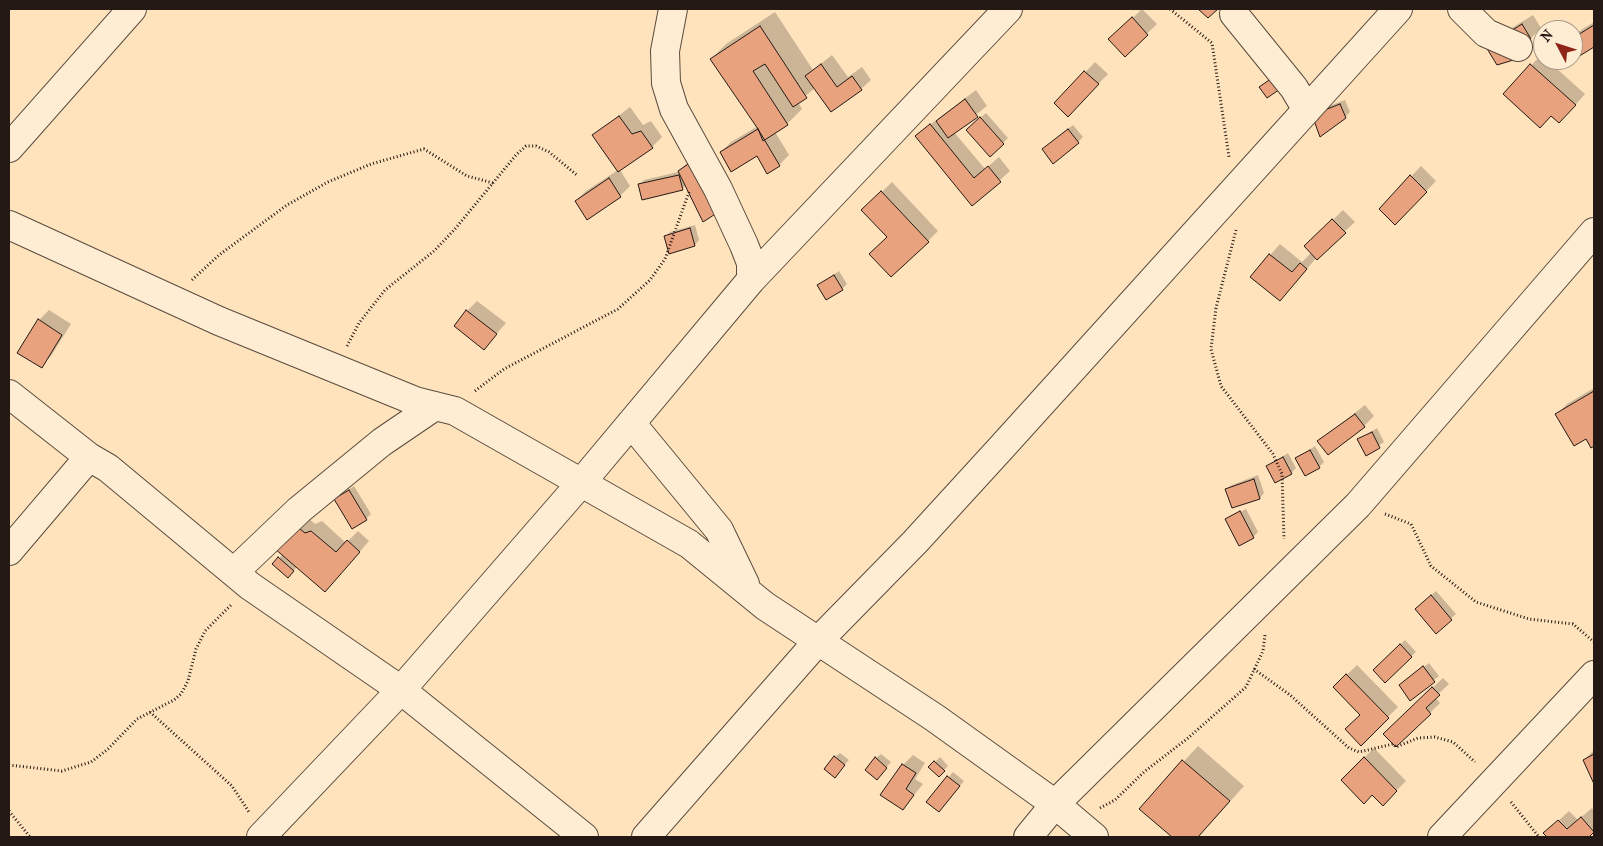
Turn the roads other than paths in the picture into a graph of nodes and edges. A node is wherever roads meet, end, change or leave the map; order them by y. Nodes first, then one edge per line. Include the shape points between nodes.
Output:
1 (132, 9) edge
2 (673, 9) edge
3 (1398, 9) edge
4 (1462, 9) edge
5 (1006, 10) edge
6 (1234, 14) dead end
7 (1518, 47) dead end
8 (1307, 110) junction
9 (9, 148) edge
10 (9, 225) edge
11 (1594, 232) edge
12 (751, 280) junction
13 (9, 394) edge
14 (445, 409) junction
15 (631, 423) junction
16 (89, 457) junction
17 (581, 483) junction
18 (9, 551) edge
19 (242, 579) junction
20 (750, 593) junction
21 (818, 641) junction
22 (1594, 675) edge
23 (401, 690) junction
24 (1055, 804) junction
25 (1085, 829) edge
26 (262, 837) edge
27 (584, 837) edge
28 (646, 837) edge
29 (1028, 837) edge
30 (1442, 837) edge

1 - 9 street
2 - 12 street via 665,52 666,83 674,109 718,189 744,245 751,263
3 - 8 street
4 - 7 street via 1486,33
5 - 12 street
6 - 8 street via 1294,88
8 - 21 street via 915,542
10 - 14 street via 337,370 415,401
11 - 24 street via 1358,505
12 - 15 street
13 - 16 street
14 - 17 street
14 - 19 street via 382,442 299,510
15 - 17 street
15 - 20 street via 719,530
16 - 18 street
16 - 19 street via 108,468
17 - 20 street via 689,544
17 - 23 street
19 - 23 street
20 - 21 street
21 - 24 street via 935,718
21 - 28 street
22 - 30 street
23 - 26 street
23 - 27 street
24 - 25 street
24 - 29 street

